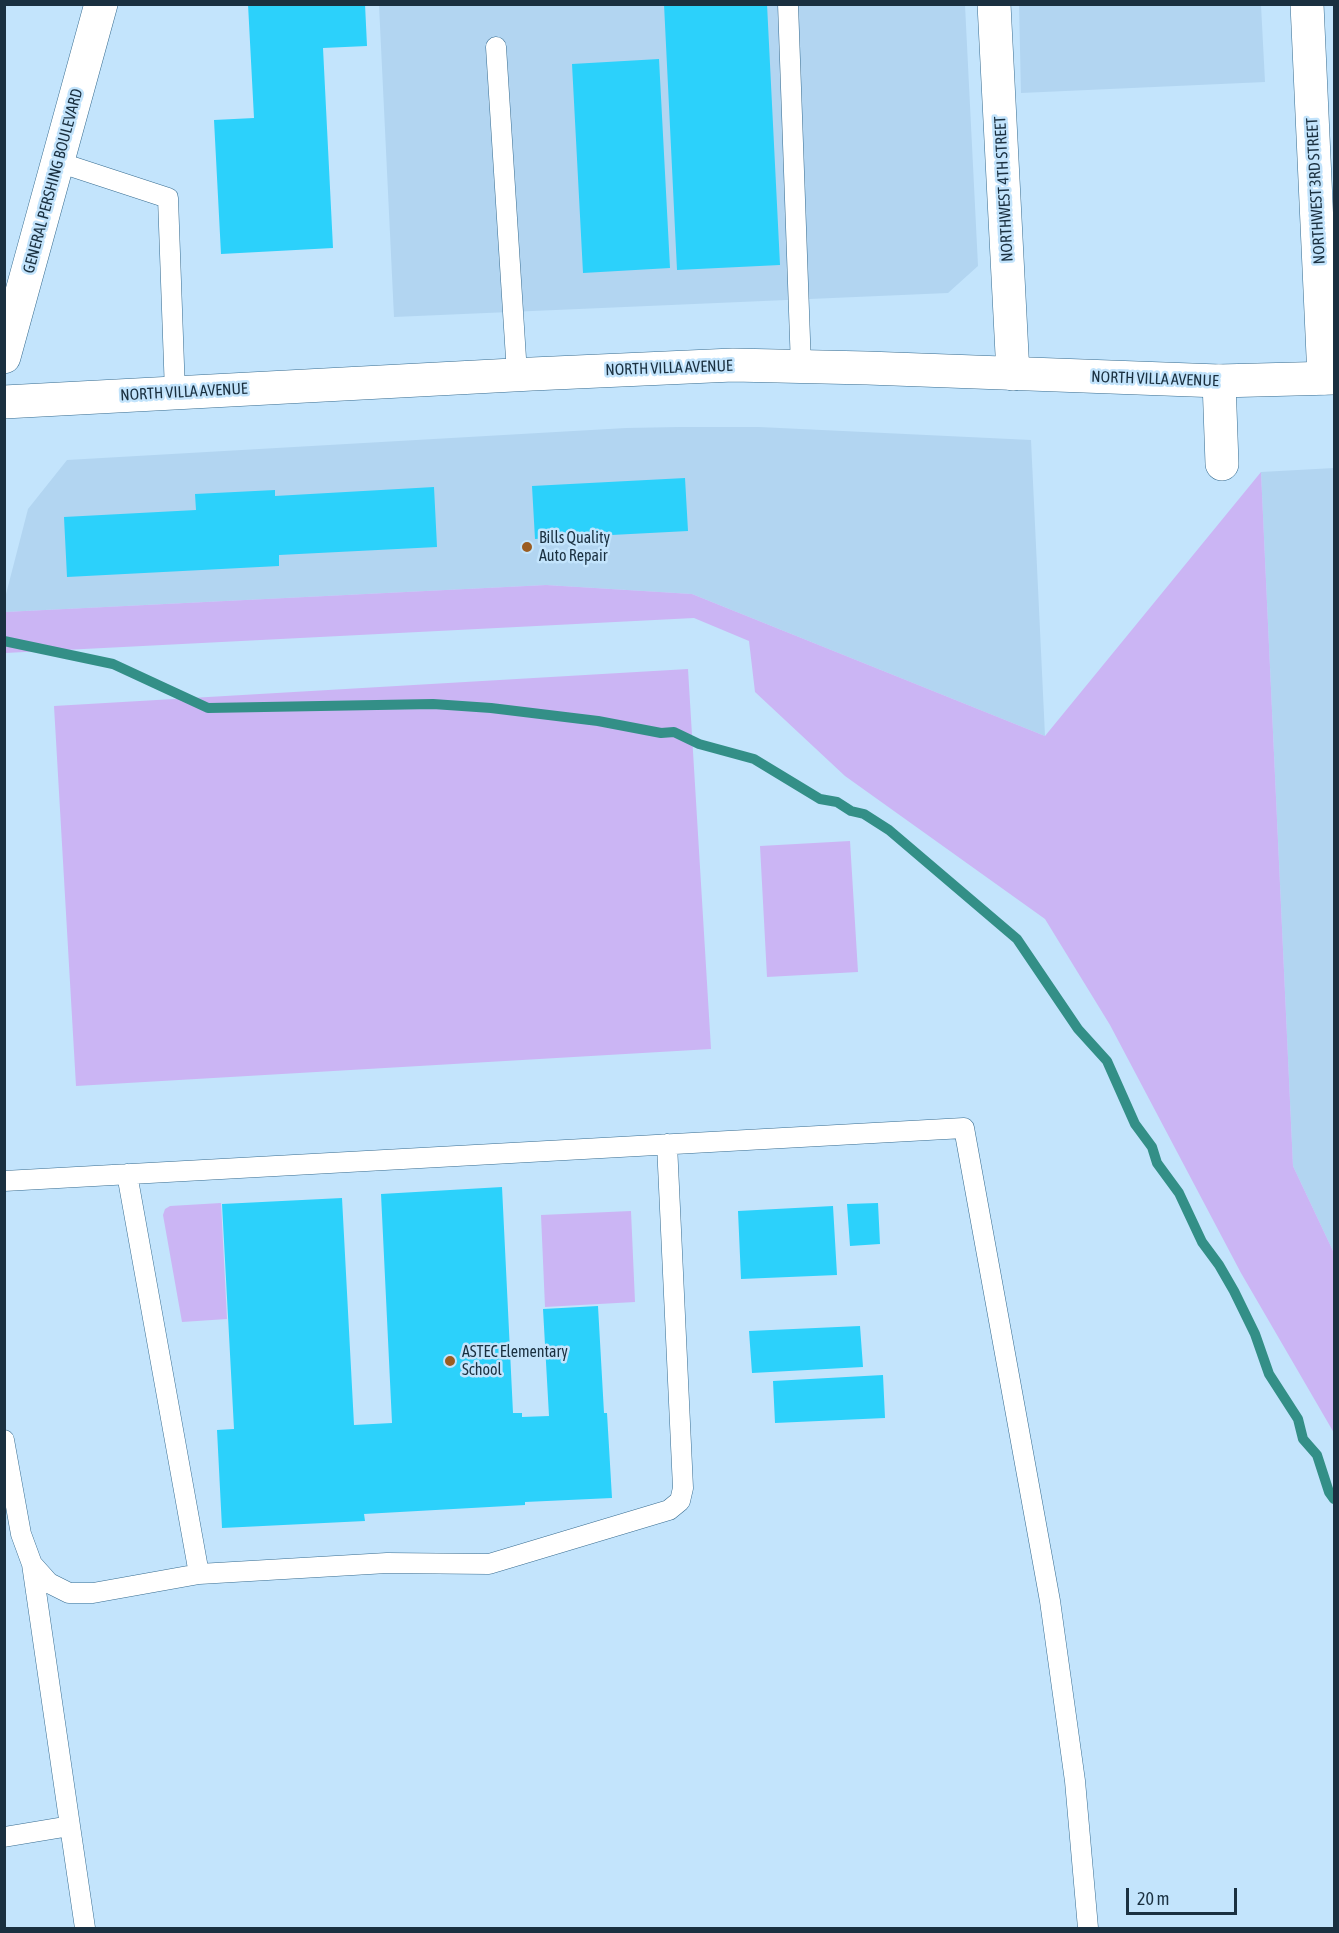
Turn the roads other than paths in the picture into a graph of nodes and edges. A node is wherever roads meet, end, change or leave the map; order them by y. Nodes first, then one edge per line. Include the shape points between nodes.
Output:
1 (101, 4) edge
2 (788, 4) edge
3 (994, 4) edge
4 (1307, 4) edge
5 (496, 47) dead end
6 (58, 162) junction
7 (4, 357) edge
8 (801, 366) junction
9 (517, 374) junction
10 (1013, 374) junction
11 (1329, 378) edge
12 (1219, 381) junction
13 (175, 393) junction
14 (4, 402) edge
15 (1222, 464) dead end
16 (666, 1144) junction
17 (127, 1174) junction
18 (4, 1181) edge
19 (4, 1440) edge
20 (32, 1564) junction
21 (198, 1574) junction
22 (70, 1826) junction
23 (4, 1837) edge
24 (84, 1929) edge
25 (1088, 1929) edge

1 - 6 main road, GENERAL PERSHING BOULEVARD
2 - 8 lane
3 - 10 main road, NORTHWEST 4TH STREET
4 - 11 main road, NORTHWEST 3RD STREET
5 - 9 lane
6 - 7 main road, GENERAL PERSHING BOULEVARD
6 - 13 lane via 168,198
8 - 9 main road, NORTH VILLA AVENUE
8 - 10 main road, NORTH VILLA AVENUE
9 - 13 main road, NORTH VILLA AVENUE
10 - 12 main road, NORTH VILLA AVENUE
11 - 12 main road, NORTH VILLA AVENUE
12 - 15 main road
13 - 14 main road, NORTH VILLA AVENUE
16 - 17 lane
16 - 21 lane via 683,1488 680,1501 669,1510 489,1564 387,1563
16 - 25 lane via 964,1128 1050,1601 1075,1781
17 - 18 lane
17 - 21 lane
19 - 20 lane via 21,1534
20 - 21 lane via 49,1583 69,1593 93,1593
20 - 22 lane
22 - 23 lane
22 - 24 lane

